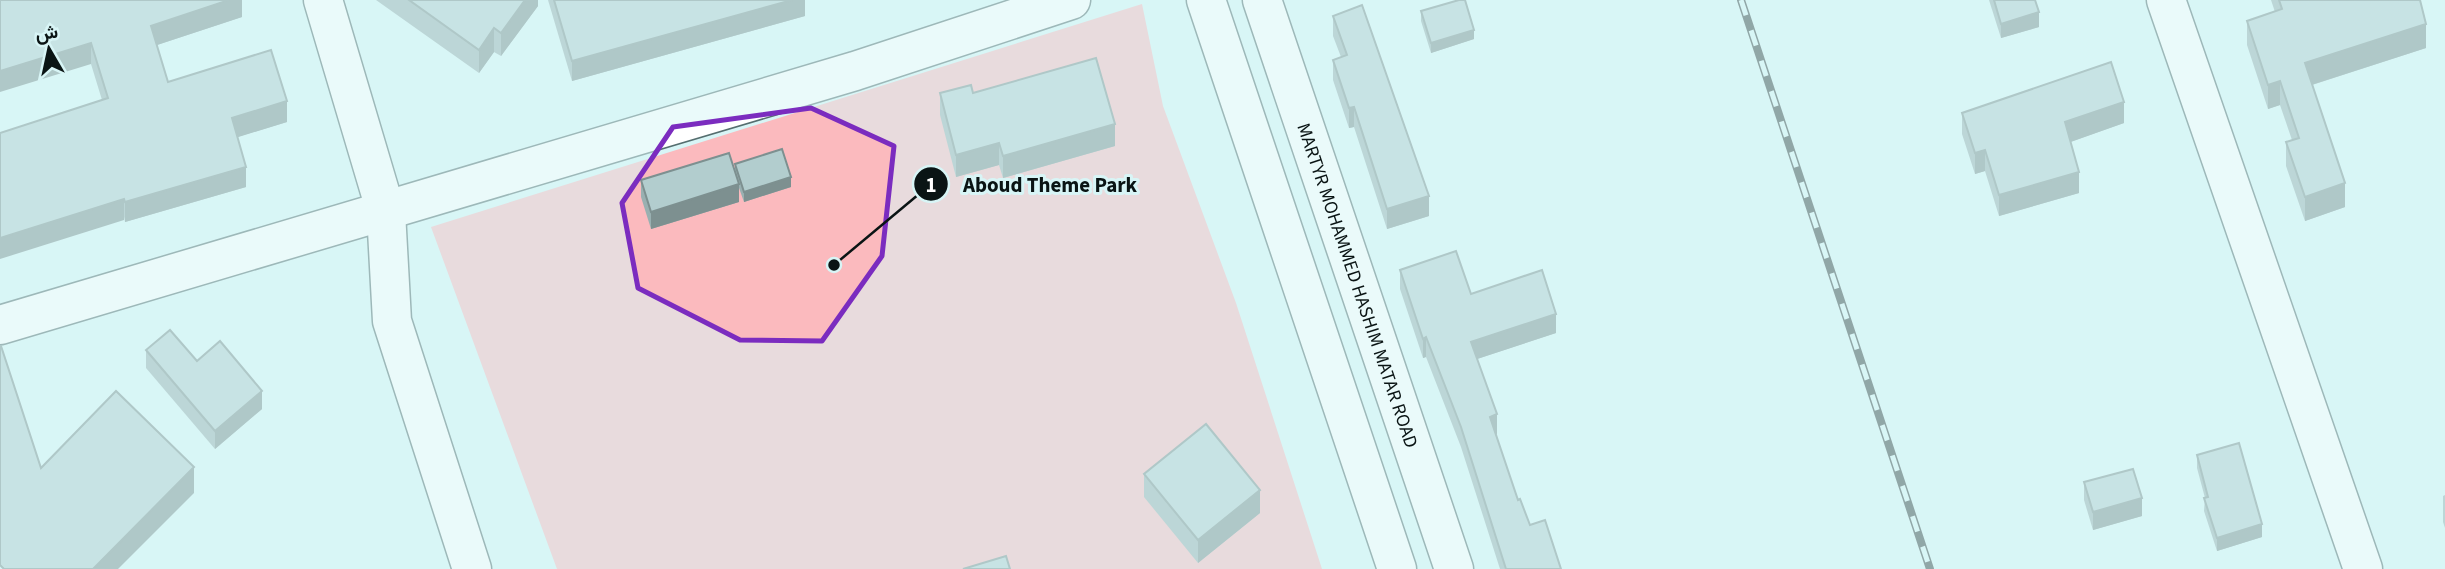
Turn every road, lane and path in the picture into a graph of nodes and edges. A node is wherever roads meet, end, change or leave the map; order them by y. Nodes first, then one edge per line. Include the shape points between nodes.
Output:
1 (323, 0) edge
2 (1071, 0) edge
3 (1206, 0) edge
4 (1262, 0) edge
5 (2166, 0) edge
6 (387, 212) junction
7 (0, 325) edge
8 (472, 569) edge
9 (1397, 569) edge
10 (1454, 569) edge
11 (2363, 569) edge

1 - 6 street
2 - 6 street via 855,71
3 - 9 street
4 - 10 street, MARTYR MOHAMMED HASHIM MATAR ROAD
5 - 11 street
6 - 7 street
6 - 8 street via 391,321

